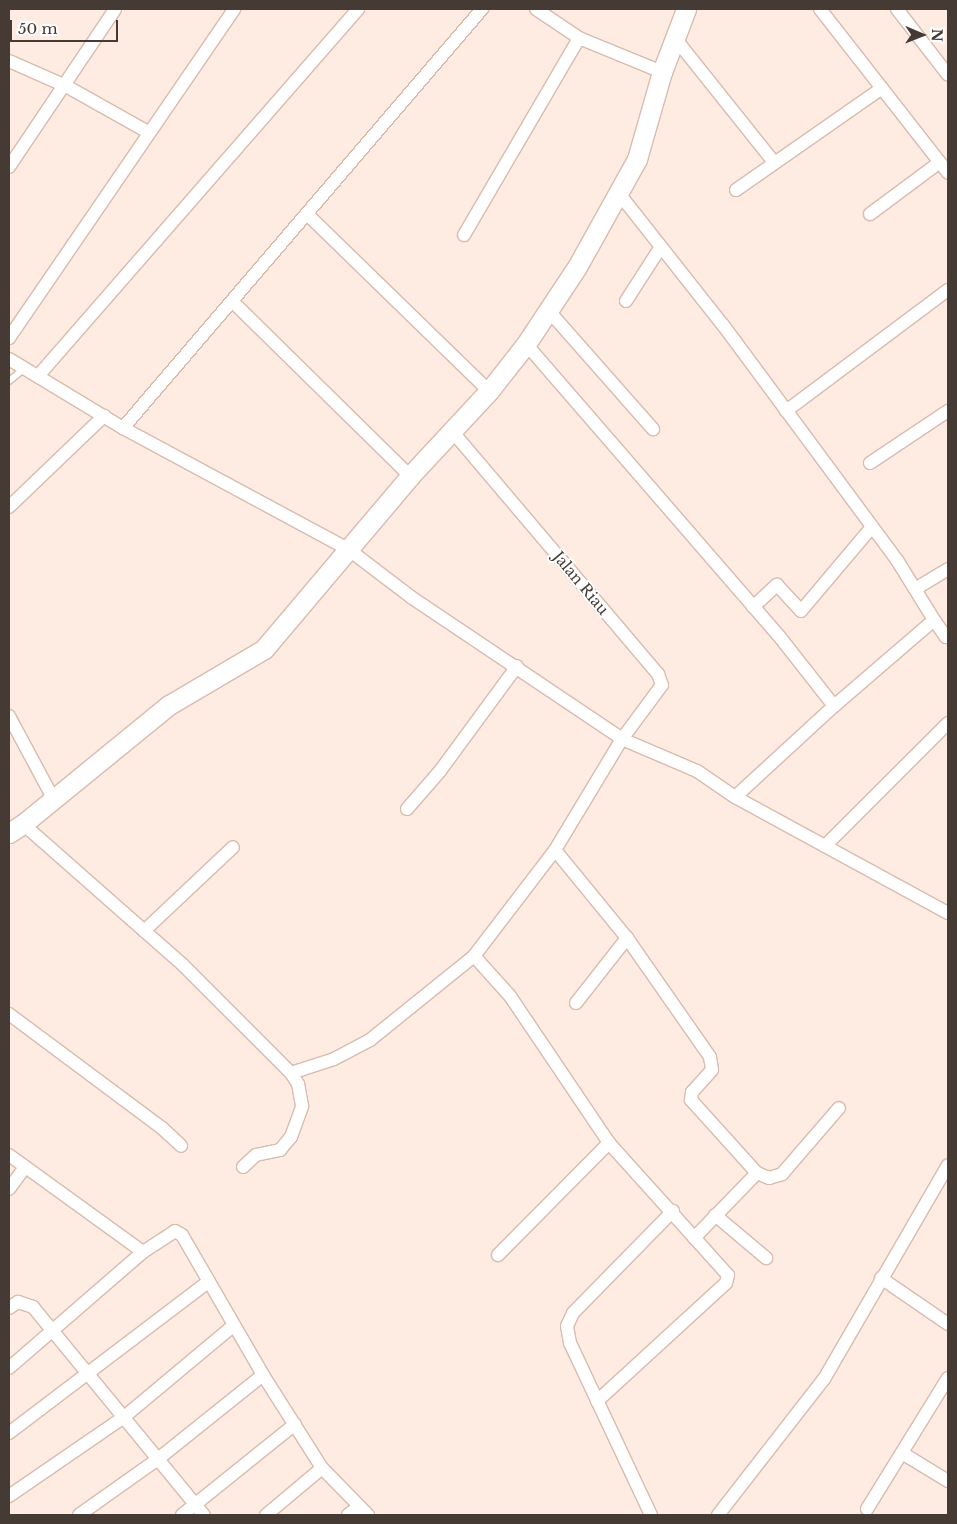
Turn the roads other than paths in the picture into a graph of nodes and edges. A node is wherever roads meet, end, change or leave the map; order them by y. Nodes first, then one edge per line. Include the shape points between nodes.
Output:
1 (115, 9) edge
2 (234, 9) edge
3 (358, 9) edge
4 (482, 9) edge
5 (536, 9) edge
6 (686, 9) edge
7 (820, 9) edge
8 (897, 9) edge
9 (551, 14) edge
10 (674, 37) junction
11 (579, 38) junction
12 (9, 60) edge
13 (662, 72) junction
14 (948, 76) edge
15 (66, 86) junction
16 (882, 88) junction
17 (148, 132) junction
18 (774, 161) junction
19 (940, 162) junction
20 (9, 167) edge
21 (948, 173) edge
22 (736, 190) dead end
23 (616, 191) junction
24 (307, 214) junction
25 (870, 214) dead end
26 (464, 235) dead end
27 (660, 248) junction
28 (948, 290) edge
29 (232, 301) junction
30 (626, 301) dead end
31 (548, 310) junction
32 (9, 338) edge
33 (526, 344) junction
34 (9, 359) edge
35 (25, 368) junction
36 (38, 376) junction
37 (9, 381) edge
38 (489, 391) junction
39 (786, 411) junction
40 (948, 411) edge
41 (104, 416) junction
42 (123, 428) junction
43 (653, 429) dead end
44 (453, 432) junction
45 (870, 463) dead end
46 (410, 476) junction
47 (9, 507) edge
48 (872, 527) junction
49 (348, 549) junction
50 (948, 569) edge
51 (915, 589) junction
52 (753, 607) junction
53 (934, 620) junction
54 (947, 638) edge
55 (518, 666) junction
56 (834, 706) junction
57 (9, 716) edge
58 (948, 723) edge
59 (622, 739) junction
60 (735, 797) junction
61 (54, 800) junction
62 (406, 809) dead end
63 (16, 829) edge
64 (825, 846) junction
65 (233, 847) dead end
66 (555, 850) junction
67 (948, 913) edge
68 (144, 931) junction
69 (627, 938) junction
70 (474, 956) junction
71 (576, 1003) dead end
72 (9, 1014) edge
73 (291, 1073) junction
74 (839, 1108) dead end
75 (609, 1143) junction
76 (182, 1146) dead end
77 (9, 1154) edge
78 (948, 1165) edge
79 (243, 1166) dead end
80 (25, 1167) junction
81 (757, 1173) junction
82 (9, 1189) edge
83 (673, 1211) junction
84 (715, 1215) junction
85 (694, 1238) junction
86 (143, 1252) junction
87 (498, 1255) dead end
88 (766, 1258) dead end
89 (881, 1278) junction
90 (208, 1282) junction
91 (9, 1308) edge
92 (948, 1324) edge
93 (234, 1325) junction
94 (53, 1333) junction
95 (9, 1368) edge
96 (89, 1374) junction
97 (263, 1376) junction
98 (948, 1378) edge
99 (597, 1401) junction
100 (124, 1417) junction
101 (294, 1424) junction
102 (9, 1434) edge
103 (902, 1453) junction
104 (158, 1459) junction
105 (322, 1468) junction
106 (948, 1481) edge
107 (9, 1496) edge
108 (359, 1506) junction
109 (867, 1509) dead end
110 (200, 1510) edge
111 (723, 1514) edge
112 (80, 1515) edge
113 (182, 1515) edge
114 (266, 1515) edge
115 (348, 1515) edge
116 (368, 1515) edge
117 (651, 1515) edge

1 - 15 street
2 - 17 street
3 - 36 street
4 - 24 street
5 - 9 street
6 - 10 street
7 - 16 street
8 - 14 street
9 - 11 street
10 - 13 street
10 - 18 street
11 - 13 street
11 - 26 street
12 - 15 street
13 - 23 street via 644,140
15 - 17 street
15 - 20 street
16 - 18 street
16 - 19 street
17 - 32 street
18 - 22 street
19 - 21 street
19 - 25 street
23 - 27 street
23 - 31 street via 577,268
24 - 29 street
24 - 38 street
27 - 30 street
27 - 39 street
28 - 39 street
29 - 42 street
29 - 46 street
31 - 33 street
31 - 43 street
33 - 38 street
33 - 52 street
34 - 35 street
35 - 36 street
35 - 37 lane
36 - 41 street
38 - 44 street
39 - 48 street
40 - 45 street
41 - 42 street
41 - 47 street
42 - 49 street
44 - 46 street
44 - 59 street, Jalan Riau via 661,679 660,691
46 - 49 street
48 - 51 street
48 - 52 street via 801,611 777,585
49 - 55 street via 425,607
49 - 61 street via 264,649 169,705
50 - 51 street
51 - 53 street
52 - 56 street
53 - 54 street
53 - 56 street
55 - 59 street
55 - 62 street via 440,771
56 - 60 street
57 - 61 street
58 - 64 street
59 - 60 street via 697,771
59 - 66 street, Jalan Riau
60 - 64 street
61 - 63 street
63 - 68 street
64 - 67 street
65 - 68 street
66 - 69 street
66 - 70 street, Jalan Riau
68 - 73 street via 184,965
69 - 71 street
69 - 81 street via 712,1062 712,1070 692,1092 692,1100
70 - 73 street, Jalan Riau via 370,1040 334,1060
70 - 75 street via 510,996
72 - 76 street
73 - 79 street via 298,1084 302,1106 290,1137 280,1150 256,1155
74 - 81 street via 782,1174 769,1178
75 - 83 street
75 - 87 street
77 - 80 street
78 - 89 street
80 - 82 street
80 - 86 street
81 - 84 street
83 - 85 street
83 - 99 street via 569,1319 570,1343
84 - 85 street
84 - 88 street
85 - 99 street via 727,1272 726,1283
86 - 90 street via 176,1231 182,1234
86 - 94 street
89 - 92 street
89 - 111 street via 807,1404
90 - 93 street
90 - 96 street
91 - 94 street via 18,1302 26,1303
93 - 97 street
93 - 100 street
94 - 95 street
94 - 96 street
96 - 100 street
96 - 102 street
97 - 101 street
97 - 104 street
98 - 103 street
99 - 117 street
100 - 104 street
100 - 107 street
101 - 105 street
101 - 110 street
103 - 106 street
103 - 109 street
104 - 110 street
104 - 112 street
105 - 108 street
105 - 114 street
108 - 115 street
108 - 116 street
110 - 113 street

